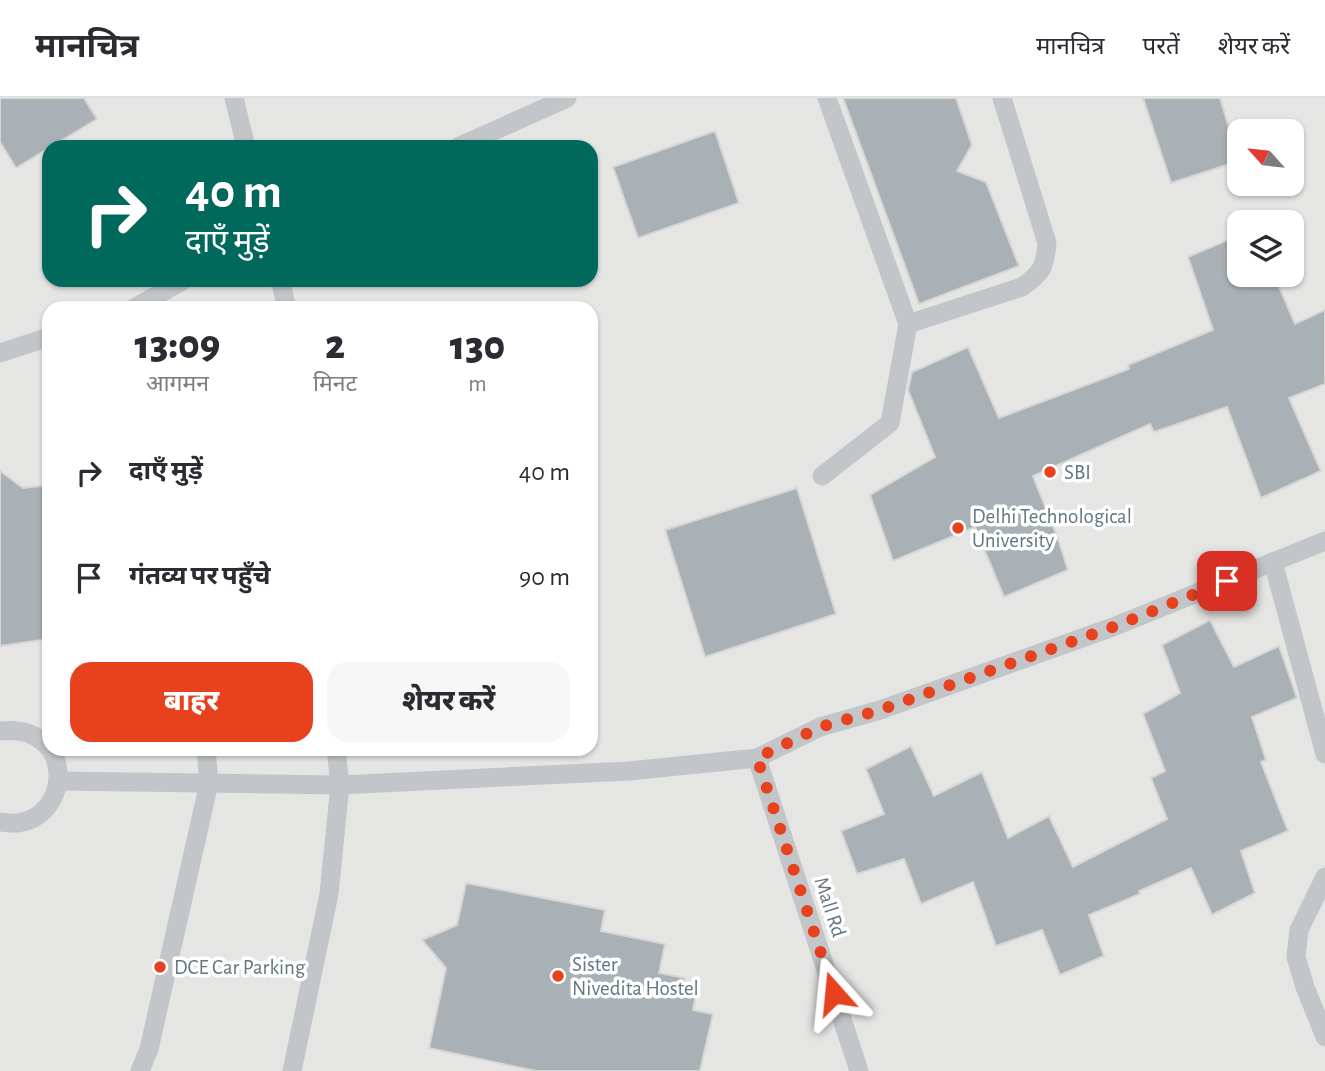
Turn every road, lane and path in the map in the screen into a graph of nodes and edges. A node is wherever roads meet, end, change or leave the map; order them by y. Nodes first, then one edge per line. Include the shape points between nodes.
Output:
1 (234, 98) edge
2 (566, 98) edge
3 (827, 98) edge
4 (1002, 98) edge
5 (244, 140) edge
6 (473, 140) edge
7 (172, 287) edge
8 (146, 301) edge
9 (908, 324) junction
10 (42, 339) edge
11 (0, 353) edge
12 (822, 476) dead end
13 (1325, 541) edge
14 (1273, 562) junction
15 (0, 731) edge
16 (42, 740) edge
17 (1325, 754) edge
18 (53, 756) edge
19 (207, 756) edge
20 (337, 756) edge
21 (757, 758) junction
22 (59, 781) junction
23 (209, 783) junction
24 (340, 785) junction
25 (0, 822) edge
26 (1325, 877) edge
27 (1325, 1037) edge
28 (140, 1071) edge
29 (292, 1071) edge
30 (859, 1071) edge

1 - 5 lane
2 - 6 lane
3 - 9 lane
4 - 9 lane via 1047,243 1045,263 1022,287
7 - 8 lane
9 - 12 lane via 890,423
10 - 11 lane
13 - 14 lane
14 - 17 lane
14 - 21 lane via 1113,627 820,727
15 - 16 lane via 15,729
18 - 22 lane
19 - 23 lane
20 - 24 lane
21 - 24 lane via 629,771
21 - 30 lane, Mall Rd
22 - 23 lane
22 - 25 lane via 54,796 33,819
23 - 24 lane
23 - 28 lane via 149,1049
24 - 29 lane via 329,894
26 - 27 lane via 1299,930 1296,957

